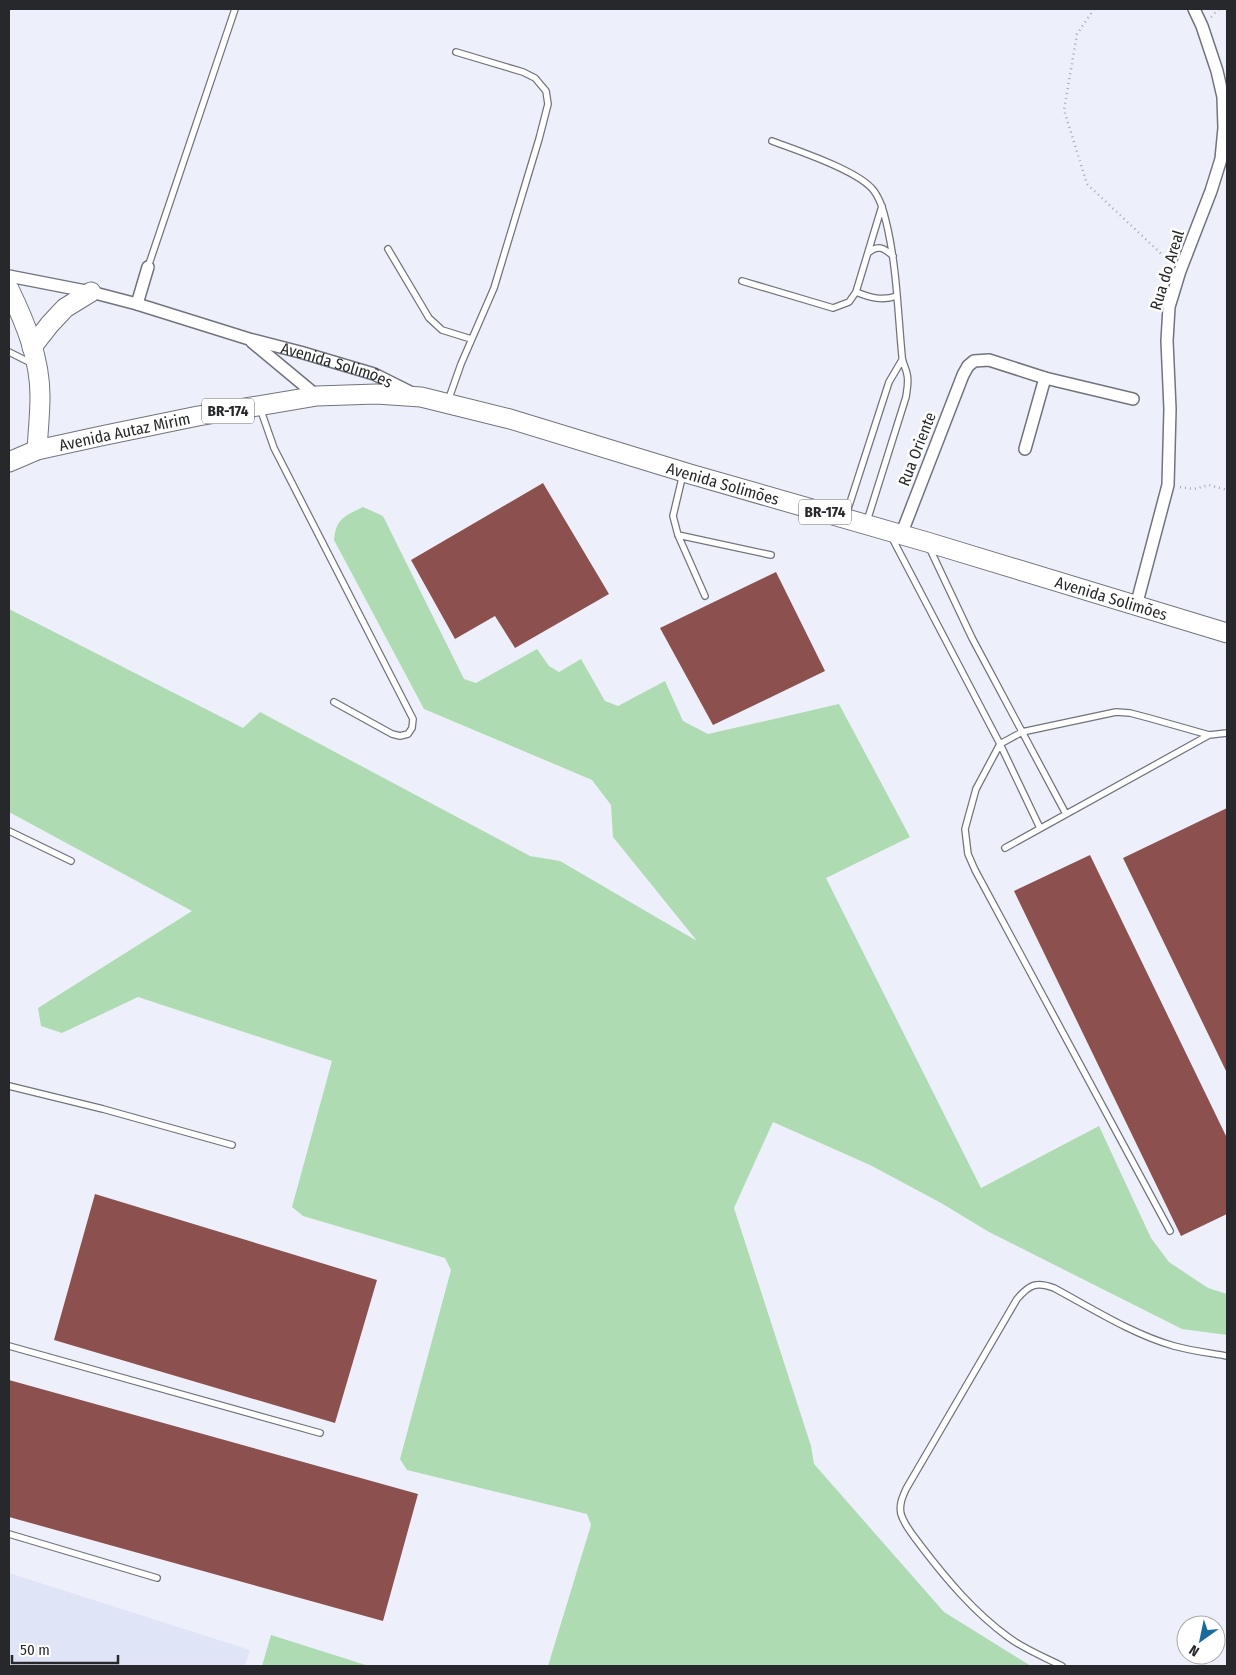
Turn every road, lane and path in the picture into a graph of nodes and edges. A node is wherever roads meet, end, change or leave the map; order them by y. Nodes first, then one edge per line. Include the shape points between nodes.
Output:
1 (235, 9) edge
2 (1094, 9) edge
3 (1194, 9) edge
4 (456, 52) dead end
5 (772, 140) dead end
6 (882, 206) junction
7 (388, 249) dead end
8 (868, 253) junction
9 (893, 256) junction
10 (148, 267) joint
11 (1180, 271) junction
12 (9, 276) edge
13 (742, 281) dead end
14 (9, 289) edge
15 (91, 292) junction
16 (856, 292) junction
17 (897, 296) junction
18 (137, 304) junction
19 (249, 339) junction
20 (471, 339) junction
21 (32, 347) junction
22 (9, 352) edge
23 (902, 360) junction
24 (37, 366) junction
25 (1045, 378) junction
26 (316, 396) junction
27 (420, 397) junction
28 (1133, 399) dead end
29 (448, 403) junction
30 (259, 406) junction
31 (1025, 449) dead end
32 (38, 450) junction
33 (9, 462) edge
34 (683, 472) junction
35 (1168, 485) junction
36 (1227, 490) edge
37 (845, 518) junction
38 (866, 524) junction
39 (895, 533) junction
40 (678, 535) junction
41 (927, 542) junction
42 (771, 555) dead end
43 (705, 596) dead end
44 (1136, 606) junction
45 (1227, 634) edge
46 (334, 702) dead end
47 (1022, 732) junction
48 (1227, 733) edge
49 (1209, 735) junction
50 (1000, 744) junction
51 (1066, 814) junction
52 (1040, 828) junction
53 (9, 831) edge
54 (1006, 848) dead end
55 (71, 861) dead end
56 (9, 1086) edge
57 (232, 1145) dead end
58 (1170, 1231) dead end
59 (9, 1346) edge
60 (1227, 1356) edge
61 (320, 1433) dead end
62 (9, 1534) edge
63 (157, 1578) dead end
64 (1062, 1666) edge

1 - 10 lane
2 - 11 path via 1077,34 1064,110 1087,184
3 - 11 street, Rua do Areal via 1217,71 1223,97 1224,128 1221,159
4 - 20 lane via 535,78 546,91 548,104 494,288
5 - 6 lane via 863,180
6 - 8 lane
6 - 9 lane
7 - 20 lane via 429,318 442,330
8 - 9 lane via 878,247
8 - 16 lane
9 - 17 lane
10 - 18 street
11 - 35 street, Rua do Areal via 1167,327
12 - 15 street, Avenida Solimões
13 - 16 lane via 833,308 849,302
14 - 21 main road
15 - 18 street, Avenida Solimões
15 - 21 main road via 65,308
16 - 17 lane via 871,298
17 - 23 lane
18 - 19 street, Avenida Solimões
19 - 26 street, Avenida Solimões
19 - 27 street, Avenida Solimões via 374,374
20 - 29 lane
21 - 24 main road
22 - 24 lane
23 - 37 lane via 887,389
23 - 38 lane via 907,374 906,397
24 - 32 main road via 40,394
25 - 28 street
25 - 31 street
25 - 39 street, Rua Oriente via 982,360 968,366
26 - 27 main road, Avenida Autaz Mirim / BR-174 via 376,394
26 - 30 main road, Avenida Autaz Mirim / BR-174
27 - 29 main road, Avenida Solimões / BR-174
29 - 34 main road, Avenida Solimões / BR-174
30 - 32 main road, Avenida Autaz Mirim / BR-174
30 - 46 lane via 274,448 413,719 412,728 408,734 392,734
32 - 33 main road, Avenida Autaz Mirim / BR-174
34 - 37 main road, Avenida Solimões / BR-174
34 - 40 lane via 673,516
35 - 36 path via 1194,489 1209,485
35 - 44 street, Rua do Areal
37 - 38 main road, Avenida Solimões / BR-174
38 - 39 main road, Avenida Solimões / BR-174
39 - 41 main road, Avenida Solimões / BR-174
39 - 50 lane
40 - 42 lane
40 - 43 lane
41 - 44 main road, Avenida Solimões / BR-174
41 - 47 lane via 972,638
44 - 45 main road, Avenida Solimões / BR-174
47 - 49 lane via 1116,712
47 - 50 lane
47 - 51 lane
48 - 49 lane
49 - 51 lane
50 - 52 lane
50 - 58 lane via 976,789 965,829 968,854
51 - 52 lane
52 - 54 lane
53 - 55 lane
56 - 57 lane
59 - 61 lane
60 - 64 lane via 1150,1338 1054,1288 1034,1285 1017,1299 906,1489 900,1502 906,1525 966,1601 1010,1639
62 - 63 lane

